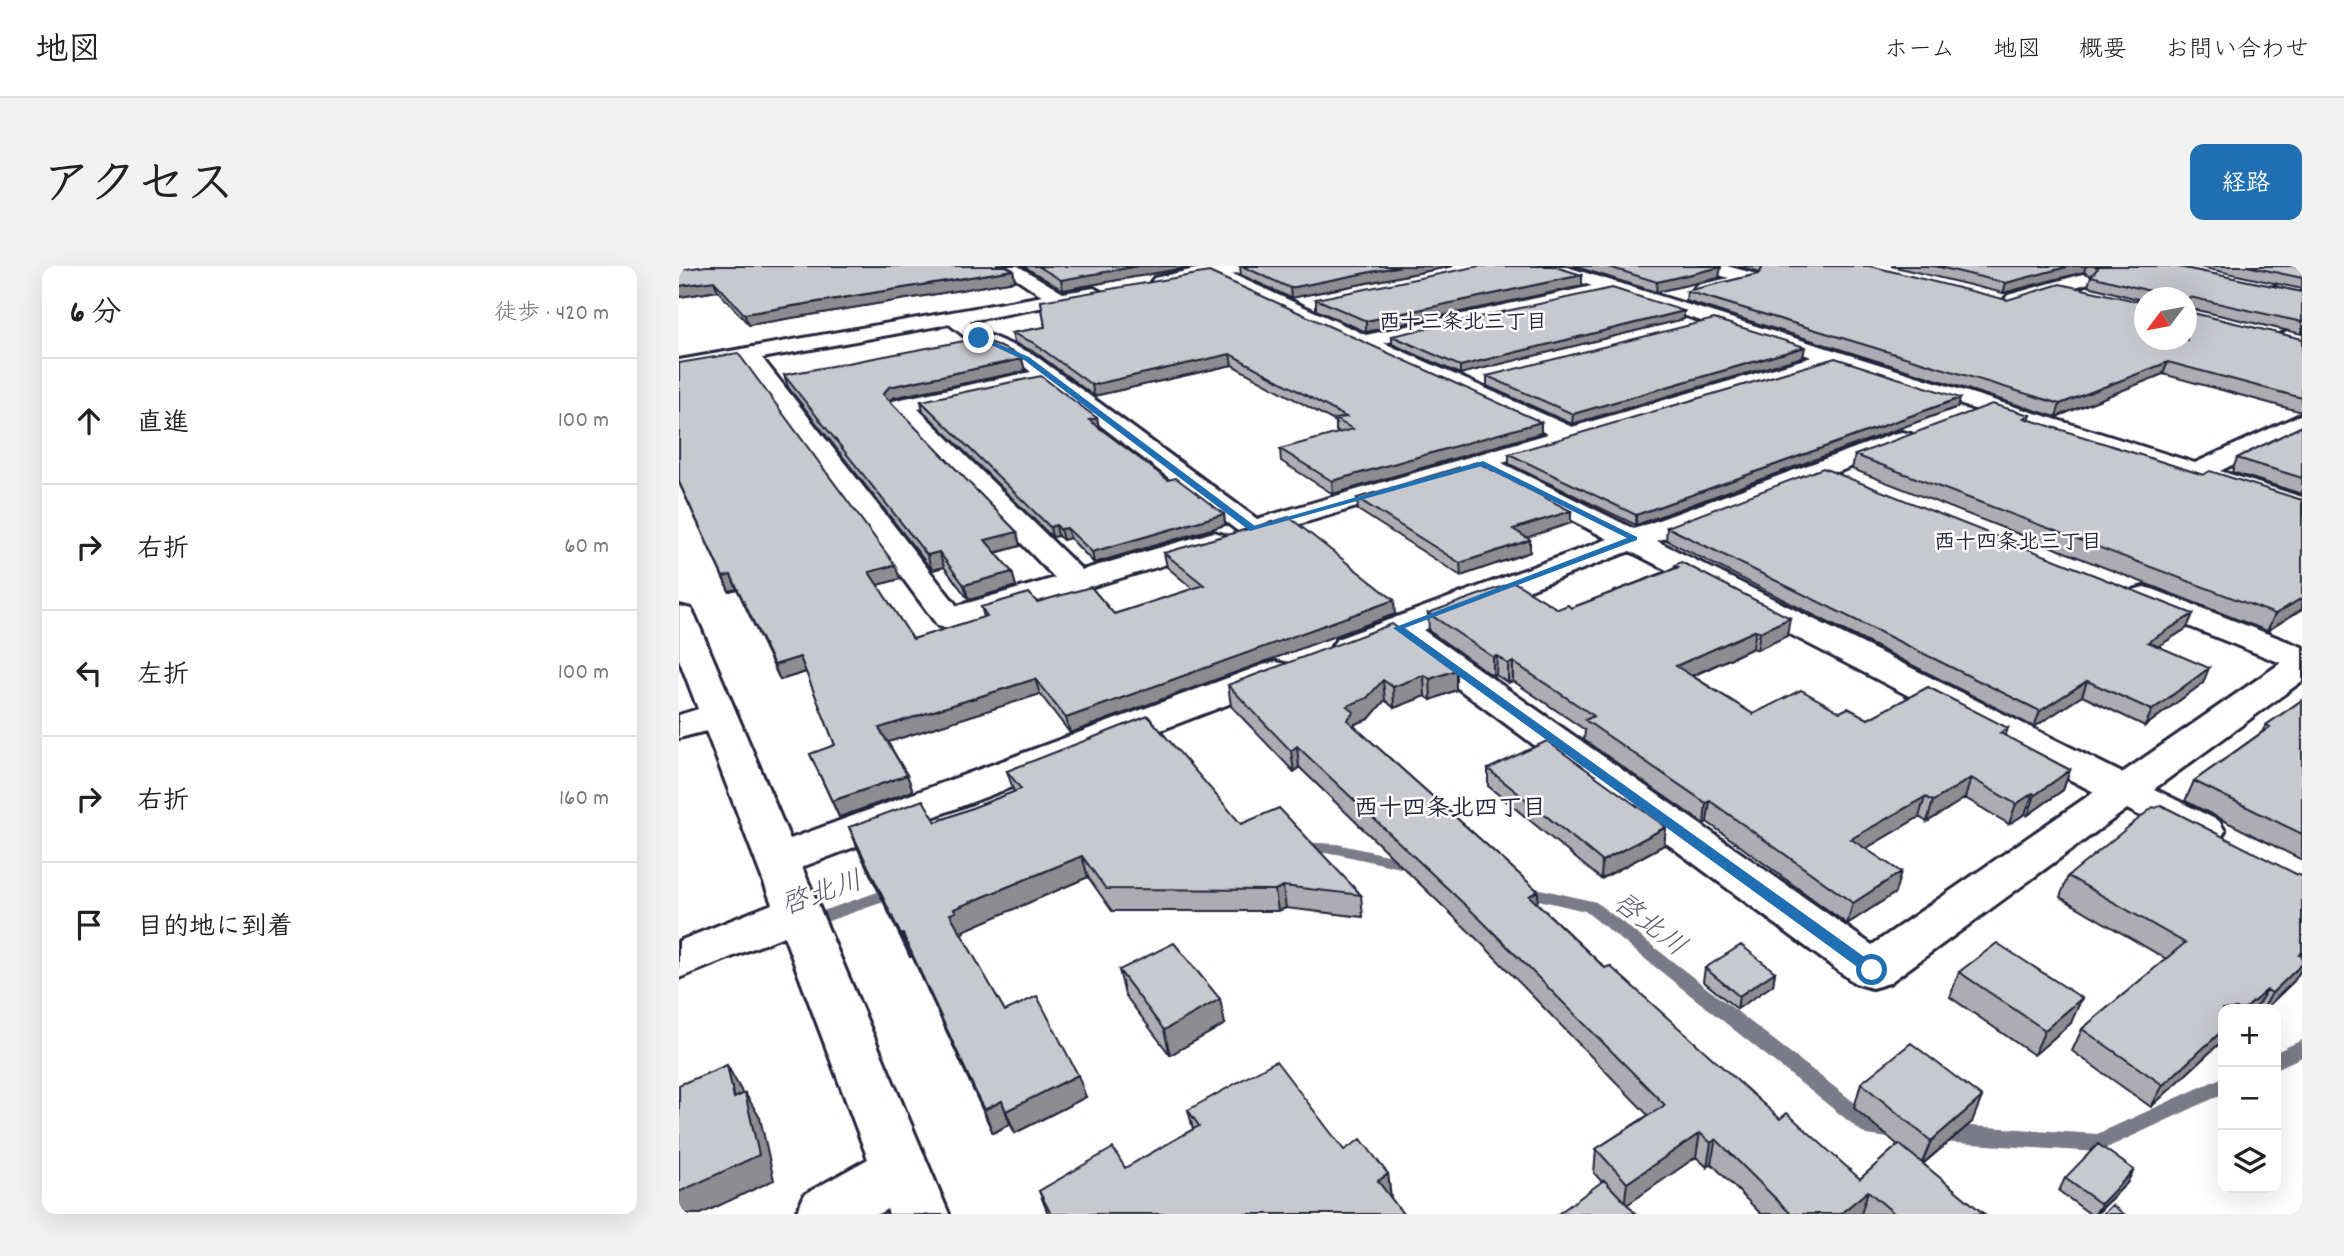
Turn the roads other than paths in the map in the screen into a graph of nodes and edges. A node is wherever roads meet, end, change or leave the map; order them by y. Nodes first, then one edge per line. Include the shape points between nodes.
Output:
1 (1006, 266) edge
2 (1251, 266) edge
3 (1547, 266) edge
4 (1708, 266) edge
5 (1206, 269) edge
6 (2302, 283) edge
7 (1137, 286) edge
8 (1613, 287) junction
9 (1111, 290) edge
10 (2094, 295) edge
11 (2302, 296) edge
12 (1060, 299) junction
13 (1990, 299) edge
14 (1657, 300) junction
15 (1314, 301) edge
16 (1289, 307) junction
17 (953, 318) junction
18 (1714, 319) junction
19 (1674, 329) edge
20 (2261, 334) edge
21 (2297, 338) edge
22 (1364, 341) junction
23 (748, 354) junction
24 (1835, 357) junction
25 (679, 366) edge
26 (1047, 375) junction
27 (1485, 377) edge
28 (1458, 384) junction
29 (1989, 406) junction
30 (2302, 421) edge
31 (1572, 436) junction
32 (1483, 464) junction
33 (1824, 470) junction
34 (2198, 472) junction
35 (1862, 485) edge
36 (2302, 506) edge
37 (1253, 529) junction
38 (1634, 539) junction
39 (1076, 582) junction
40 (2121, 587) edge
41 (679, 616) edge
42 (1398, 628) junction
43 (2302, 659) edge
44 (2302, 664) edge
45 (700, 721) edge
46 (2125, 790) junction
47 (2231, 845) edge
48 (777, 860) junction
49 (796, 913) junction
50 (679, 960) edge
51 (910, 1192) edge
52 (826, 1214) edge

1 - 12 street
2 - 5 street
3 - 8 street
4 - 14 street via 1750,278
5 - 7 street
5 - 16 street
6 - 11 street via 2273,290
8 - 14 street
8 - 22 street
9 - 12 street
10 - 13 street via 2053,279 2003,302
12 - 17 street
14 - 18 street
15 - 16 street
16 - 22 street
17 - 23 street
17 - 26 street via 979,338 1026,358
18 - 19 street
18 - 24 street
20 - 21 street
22 - 28 street
23 - 25 street
23 - 39 street via 950,619
24 - 29 street
24 - 31 street
26 - 37 street
26 - 39 street via 901,406
27 - 28 street
28 - 31 street
29 - 33 street
29 - 34 street
30 - 34 street
31 - 32 street
32 - 37 street
32 - 38 street
33 - 35 street
33 - 38 street
34 - 36 street
37 - 39 street
38 - 42 street
38 - 46 street
40 - 43 street
41 - 45 street
42 - 46 street via 1872,970
42 - 48 street
44 - 46 street
45 - 48 street
46 - 47 street
48 - 49 street
49 - 50 street
49 - 51 street
51 - 52 street

